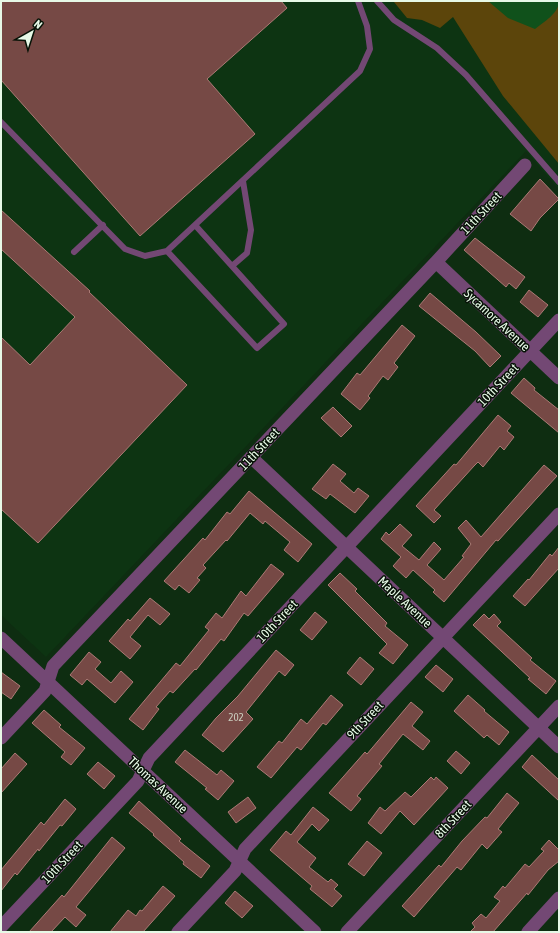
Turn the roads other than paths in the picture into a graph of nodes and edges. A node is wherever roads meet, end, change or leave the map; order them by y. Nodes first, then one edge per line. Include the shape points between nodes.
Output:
1 (358, 1) edge
2 (377, 1) edge
3 (1, 122) edge
4 (525, 165) dead end
5 (242, 181) junction
6 (559, 182) edge
7 (103, 225) junction
8 (195, 225) junction
9 (167, 251) junction
10 (74, 252) dead end
11 (436, 262) junction
12 (232, 266) junction
13 (559, 320) edge
14 (530, 351) junction
15 (559, 378) edge
16 (251, 457) junction
17 (559, 514) edge
18 (346, 547) junction
19 (1, 638) edge
20 (442, 638) junction
21 (48, 682) junction
22 (559, 706) edge
23 (538, 727) junction
24 (1, 738) edge
25 (559, 747) edge
26 (143, 771) junction
27 (239, 861) junction
28 (559, 898) edge
29 (1, 927) edge
30 (178, 932) edge
31 (315, 932) edge
32 (347, 932) edge
33 (528, 932) edge

1 - 5 lane via 367,26 370,49 360,71
2 - 6 lane via 394,20 437,48 466,75
3 - 7 lane
4 - 11 street, 11th Street
5 - 8 lane
5 - 12 lane via 251,230 247,253
7 - 9 lane via 125,249 145,256
7 - 10 lane
8 - 9 lane
8 - 12 lane
9 - 12 lane via 257,348 284,324
11 - 14 street, Sycamore Avenue
11 - 16 street, 11th Street
13 - 14 street, 10th Street
14 - 15 street, Sycamore Avenue
14 - 18 street, 10th Street
16 - 18 street, Maple Avenue
16 - 21 street, 11th Street via 54,666
17 - 20 street, 9th Street
18 - 20 street, Maple Avenue
18 - 26 street, 10th Street via 149,758
19 - 21 street, Thomas Avenue
20 - 23 street, Maple Avenue
20 - 27 street, 9th Street via 245,849
21 - 24 street, 11th Street via 44,692
21 - 26 street, Thomas Avenue
22 - 23 street, 8th Street
23 - 25 street, Maple Avenue
23 - 32 street, 8th Street
26 - 27 street, Thomas Avenue
26 - 29 street, 10th Street via 138,781
27 - 30 street, 9th Street via 235,871
27 - 31 street, Thomas Avenue
28 - 33 street

